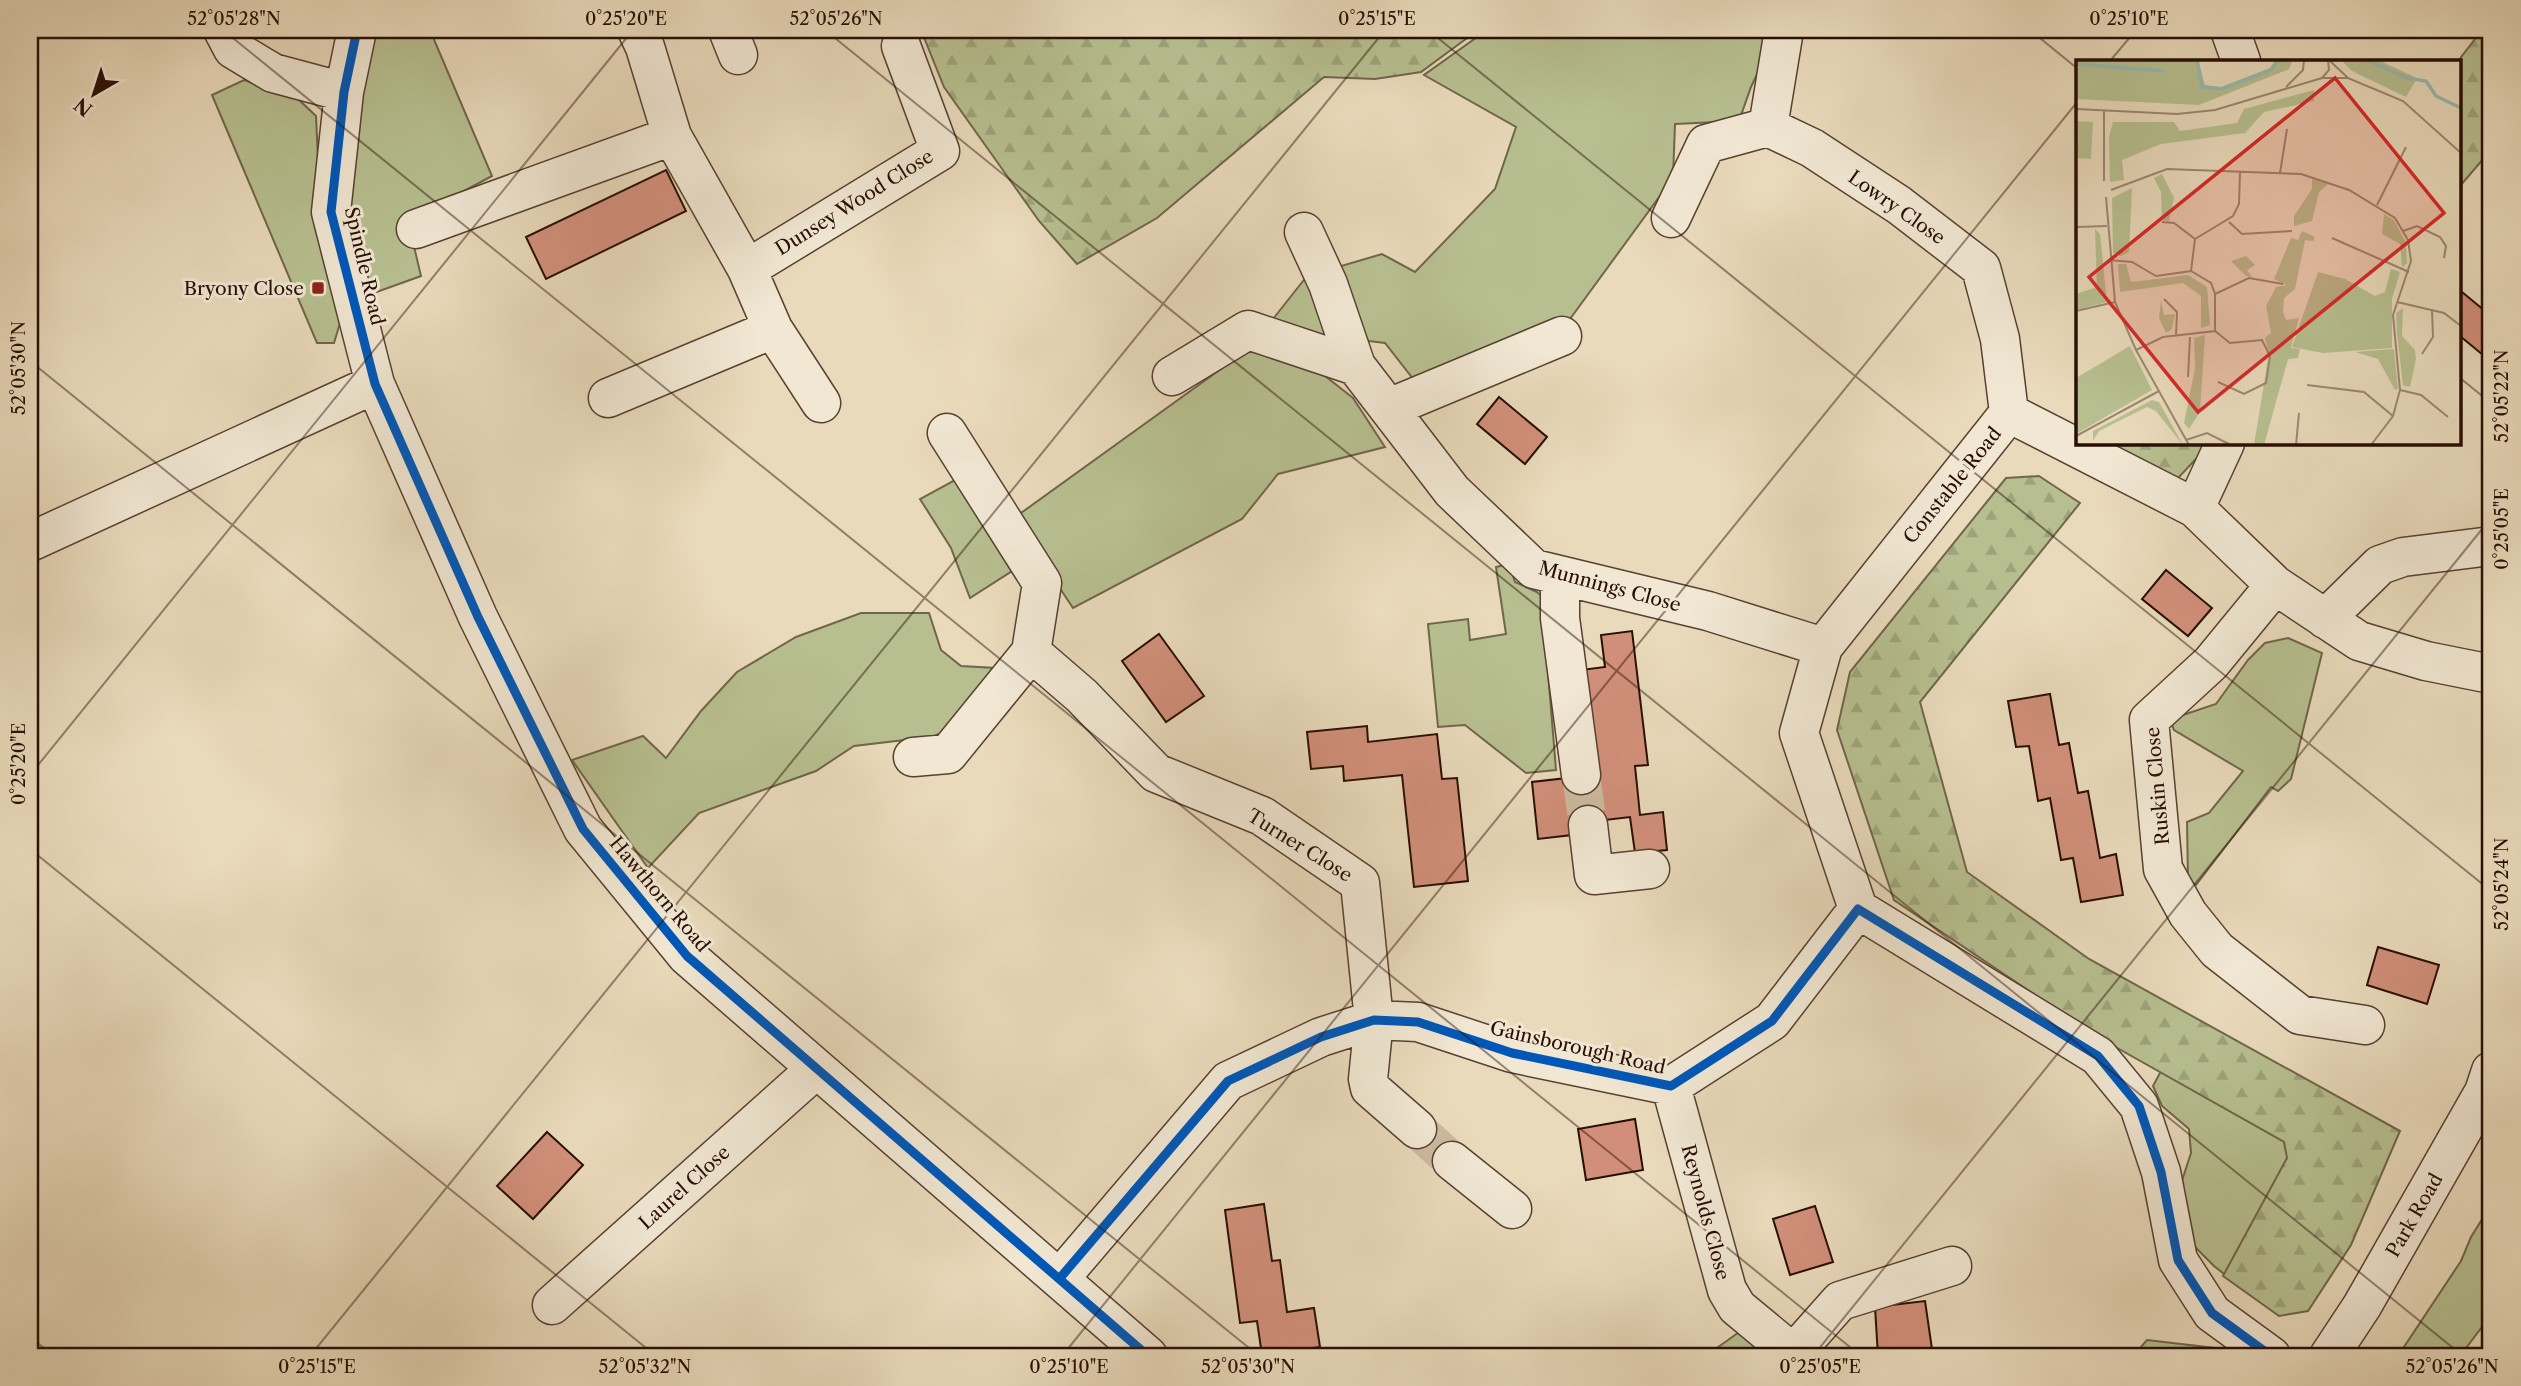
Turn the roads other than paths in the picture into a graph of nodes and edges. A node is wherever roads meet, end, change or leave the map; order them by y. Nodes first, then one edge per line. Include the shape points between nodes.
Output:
1 (223, 30) edge
2 (357, 30) edge
3 (1784, 30) edge
4 (2230, 30) edge
5 (651, 35) edge
6 (901, 47) dead end
7 (2241, 60) edge
8 (344, 92) junction
9 (1768, 127) junction
10 (672, 136) junction
11 (1671, 218) dead end
12 (416, 229) dead end
13 (1304, 232) dead end
14 (747, 269) junction
15 (773, 329) junction
16 (1562, 336) dead end
17 (1356, 366) junction
18 (1172, 376) dead end
19 (375, 384) junction
20 (608, 398) dead end
21 (821, 403) dead end
22 (1389, 408) junction
23 (2010, 413) junction
24 (947, 433) dead end
25 (2225, 444) edge
26 (2195, 508) junction
27 (30, 542) edge
28 (2491, 546) edge
29 (1560, 576) junction
30 (2275, 585) junction
31 (2325, 619) junction
32 (1823, 647) junction
33 (1031, 652) junction
34 (2491, 674) edge
35 (913, 757) dead end
36 (1581, 775) tunnel mouth
37 (1588, 825) tunnel mouth
38 (1650, 869) dead end
39 (1858, 909) junction
40 (1374, 1020) junction
41 (2365, 1025) dead end
42 (816, 1069) junction
43 (1671, 1086) junction
44 (2489, 1087) edge
45 (1417, 1129) tunnel mouth
46 (1452, 1161) tunnel mouth
47 (1512, 1209) dead end
48 (1952, 1266) dead end
49 (1060, 1278) junction
50 (552, 1305) dead end
51 (1794, 1355) edge
52 (1148, 1356) edge
53 (2271, 1356) edge
54 (2329, 1356) edge

1 - 8 street via 233,49 273,73
2 - 8 street, Spindle Road
3 - 9 street
4 - 7 street
5 - 10 street
6 - 14 street, Dunsey Wood Close via 940,150
8 - 19 street, Spindle Road via 331,212
9 - 11 street via 1706,144
9 - 23 street, Lowry Close via 1812,148 1899,205 1981,268 2000,339
10 - 12 street
10 - 14 street
13 - 17 street via 1328,284
14 - 15 street
15 - 20 street
15 - 21 street
16 - 22 street
17 - 18 street via 1248,330
17 - 22 street, Munnings Close
19 - 27 street
19 - 42 street, Hawthorn Road via 478,617 583,829 687,956
22 - 29 street, Munnings Close via 1452,491 1534,569
23 - 26 street, Constable Road
23 - 32 street, Constable Road
24 - 33 street via 1042,583
25 - 26 street
26 - 30 street, Constable Road
28 - 31 street via 2403,557 2379,565
29 - 32 street, Munnings Close via 1708,611
29 - 36 street via 1561,631
30 - 31 street, Constable Road
30 - 41 street, Ruskin Close via 2211,663 2149,720 2163,869 2188,914 2217,950 2300,1015
31 - 34 street, Constable Road via 2359,640 2426,661
32 - 39 street, Constable Road via 1799,733
33 - 35 street via 948,754
33 - 40 street, Turner Close via 1082,695 1156,773 1262,816 1360,883
37 - 38 street via 1594,875
39 - 43 street, Gainsborough Road via 1772,1021
39 - 53 street via 2098,1056 2138,1106 2161,1172 2178,1259 2212,1313
40 - 43 street, Gainsborough Road via 1418,1022 1512,1053
40 - 45 street, Turner Close via 1370,1088
40 - 49 street, Gainsborough Road via 1321,1037 1228,1081
42 - 49 street, Hawthorn Road
42 - 50 street, Laurel Close
43 - 51 street, Reynolds Close via 1727,1290 1737,1307
44 - 54 street, Park Road
46 - 47 street
48 - 51 street via 1840,1301
49 - 52 street, Hawthorn Road

